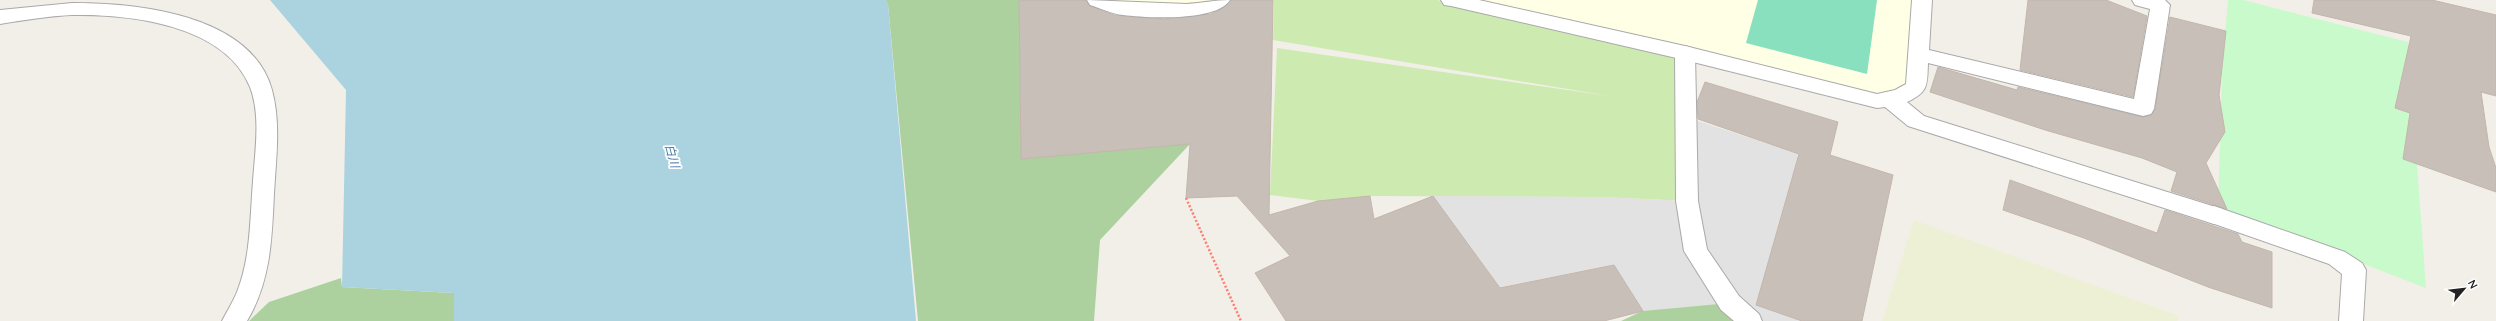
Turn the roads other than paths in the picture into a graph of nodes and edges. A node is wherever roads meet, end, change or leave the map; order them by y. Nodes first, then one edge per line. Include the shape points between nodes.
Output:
1 (1097, 0) edge
2 (1220, 0) edge
3 (1451, 0) edge
4 (1922, 0) edge
5 (2142, 0) edge
6 (0, 17) edge
7 (1686, 53) junction
8 (1918, 54) junction
9 (1890, 99) junction
10 (234, 321) edge
11 (1750, 321) edge
12 (2351, 321) edge

1 - 2 street via 1122,9 1187,10 1204,9
3 - 7 street
4 - 8 street
5 - 8 street via 2160,5 2143,109
6 - 10 street via 73,9 150,15 219,38 232,46 242,58 261,88 266,145 254,279 248,300
7 - 9 street via 1877,101
7 - 11 street via 1687,202 1696,251 1730,303
8 - 9 street via 1916,88
9 - 12 street via 1916,121 2214,215 2337,258 2354,270

